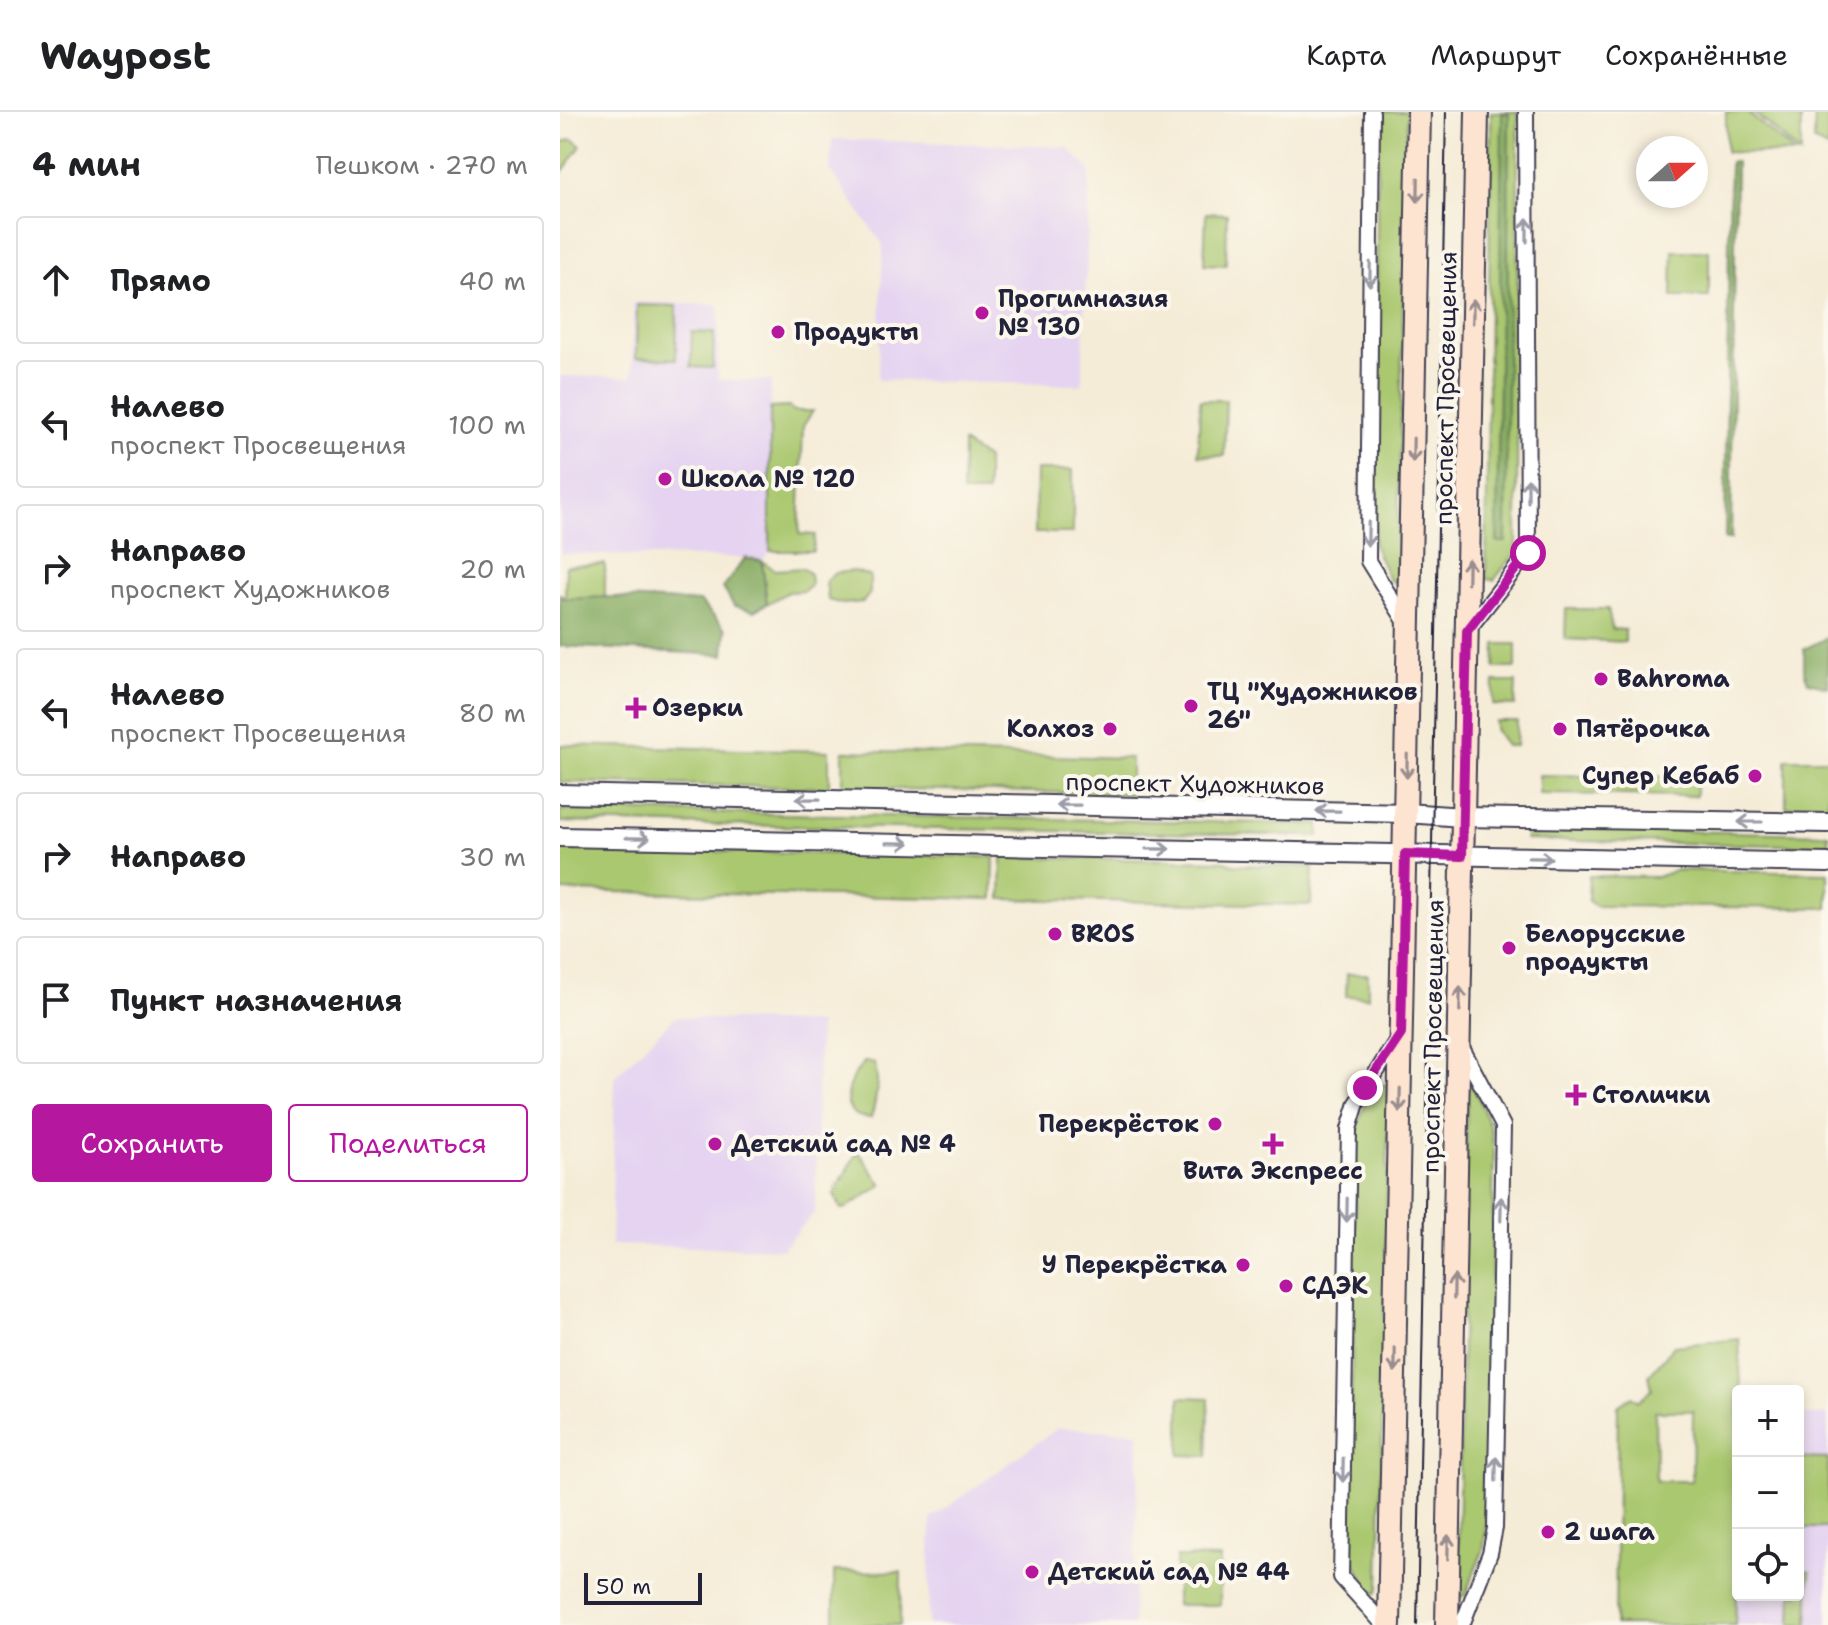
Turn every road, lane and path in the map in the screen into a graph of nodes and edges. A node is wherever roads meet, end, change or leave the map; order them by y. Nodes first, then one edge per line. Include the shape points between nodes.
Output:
1 (1372, 112) edge
2 (1419, 112) edge
3 (1477, 112) edge
4 (1526, 112) edge
5 (1409, 629) junction
6 (1467, 631) junction
7 (560, 794) edge
8 (1406, 813) junction
9 (1463, 817) junction
10 (1828, 823) edge
11 (560, 837) edge
12 (1405, 854) junction
13 (1462, 856) junction
14 (1828, 863) edge
15 (1401, 1034) junction
16 (1459, 1041) junction
17 (1387, 1625) edge
18 (1447, 1625) edge
19 (1462, 1625) edge

1 -> 5 street via 1368,561
2 -> 5 main road, проспект Просвещения
6 -> 3 main road, проспект Просвещения
6 -> 4 street via 1528,553
5 -> 8 main road, проспект Просвещения
6 - 9 main road, проспект Просвещения
8 -> 7 street, проспект Художников
8 - 9 street, проспект Художников
8 - 12 main road, проспект Просвещения
10 -> 9 street, проспект Художников
9 - 13 main road, проспект Просвещения
11 -> 12 street
12 - 13 street
12 - 15 main road, проспект Просвещения
13 -> 14 street
16 -> 13 main road, проспект Просвещения
15 -> 17 main road, проспект Просвещения
15 -> 17 street via 1361,1095 1349,1129 1341,1577
18 -> 16 main road, проспект Просвещения
19 -> 16 street via 1495,1528 1503,1126

